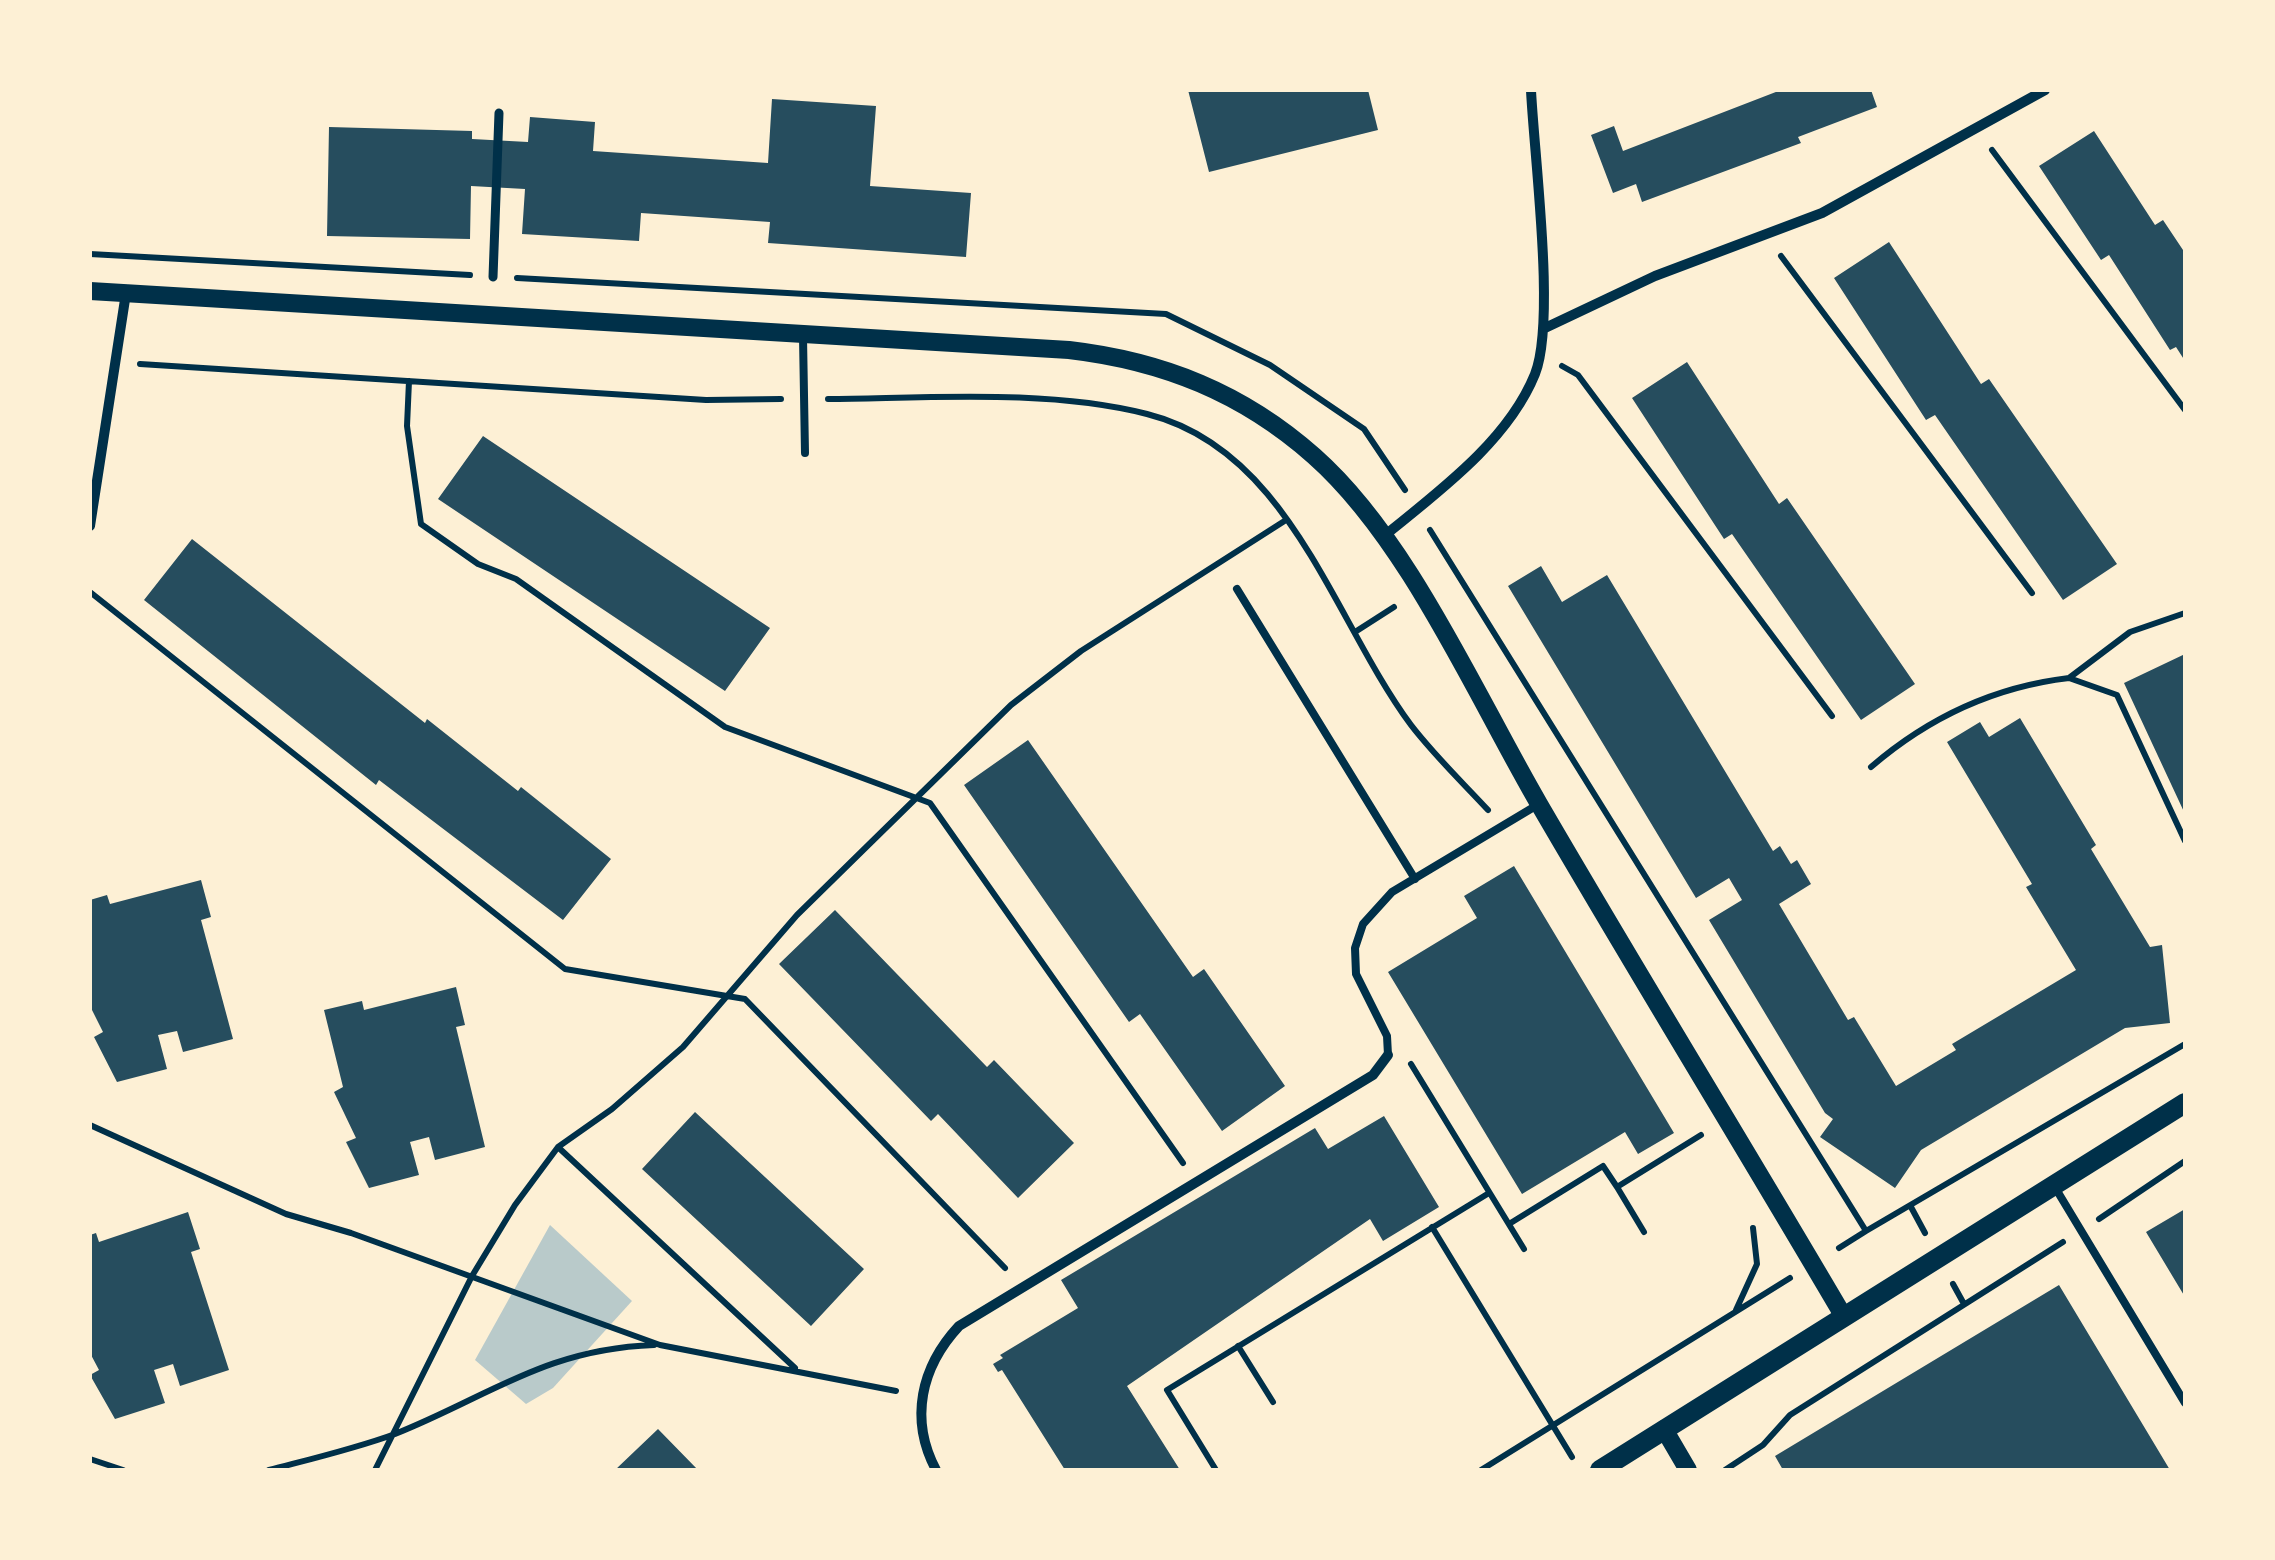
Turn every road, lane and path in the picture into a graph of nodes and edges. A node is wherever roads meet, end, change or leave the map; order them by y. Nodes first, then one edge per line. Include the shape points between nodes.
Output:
1 (1531, 90) edge
2 (2044, 90) edge
3 (499, 112) dead end
4 (1975, 128) junction
5 (1765, 235) junction
6 (493, 277) dead end
7 (90, 291) edge
8 (126, 293) junction
9 (1544, 328) junction
10 (803, 332) junction
11 (1541, 354) junction
12 (409, 381) dead end
13 (2185, 410) edge
14 (805, 454) dead end
15 (1417, 509) junction
16 (1286, 520) dead end
17 (90, 526) edge
18 (1384, 536) junction
19 (1237, 589) dead end
20 (90, 592) edge
21 (2032, 593) dead end
22 (2185, 613) edge
23 (1355, 632) dead end
24 (2068, 678) junction
25 (1832, 716) dead end
26 (1871, 766) dead end
27 (914, 797) junction
28 (1539, 804) junction
29 (1502, 826) junction
30 (2185, 841) edge
31 (1415, 879) junction
32 (728, 996) junction
33 (2185, 1044) edge
34 (1388, 1055) joint
35 (1402, 1058) dead end
36 (2185, 1103) edge
37 (1692, 1118) dead end
38 (90, 1125) edge
39 (1702, 1134) junction
40 (558, 1148) junction
41 (1712, 1150) dead end
42 (2185, 1161) edge
43 (1195, 1182) junction
44 (2054, 1186) junction
45 (1617, 1187) junction
46 (1489, 1193) junction
47 (1748, 1211) dead end
48 (1508, 1224) junction
49 (1432, 1227) junction
50 (2081, 1230) junction
51 (1866, 1231) junction
52 (1644, 1232) dead end
53 (1524, 1249) dead end
54 (1813, 1264) junction
55 (472, 1276) junction
56 (1022, 1286) junction
57 (1736, 1312) junction
58 (1844, 1317) junction
59 (660, 1344) junction
60 (1238, 1346) junction
61 (796, 1369) junction
62 (922, 1397) junction
63 (1273, 1402) dead end
64 (2185, 1403) edge
65 (1553, 1425) junction
66 (1664, 1430) junction
67 (395, 1434) junction
68 (90, 1460) edge
69 (123, 1470) edge
70 (269, 1470) edge
71 (374, 1470) edge
72 (936, 1470) edge
73 (1216, 1470) edge
74 (1481, 1470) edge
75 (1580, 1470) edge
76 (1600, 1470) edge
77 (1688, 1470) edge
78 (1725, 1470) edge

1 - 9 street
2 - 4 street
3 - 6 street
4 - 5 street via 1822,213
4 - 13 path
5 - 9 street
5 - 21 path
7 - 8 street
8 - 10 street
8 - 17 street
9 - 11 street
10 - 14 lane
10 - 18 street via 1069,350 1182,375 1230,396 1289,435 1341,482
11 - 15 street via 1506,420
11 - 25 path via 1578,375
12 - 27 path via 407,426 421,524 478,564 516,579 724,727
15 - 18 street
15 - 51 path
16 - 27 path via 1057,668
18 - 28 street
19 - 31 lane
20 - 32 path via 565,969
22 - 24 path via 2130,632
23 - 29 path via 1411,724
24 - 26 path via 2023,684 1961,706
24 - 30 path via 2117,694
27 - 32 path via 782,930
27 - 43 path via 930,804
28 - 29 lane
28 - 54 street
29 - 31 lane
31 - 34 lane via 1372,909 1355,948 1358,983 1387,1036
32 - 40 path via 660,1068
32 - 56 path via 745,999
33 - 51 path
34 - 43 street via 1378,1071
35 - 46 path
36 - 44 main road
37 - 39 path
38 - 55 path via 286,1214
39 - 41 path
39 - 45 path
40 - 55 path
40 - 61 path
42 - 50 path
43 - 56 street
44 - 50 lane
44 - 58 main road
45 - 48 path via 1604,1166
45 - 52 path
46 - 48 path
46 - 49 path
47 - 57 path via 1757,1264
48 - 53 path
49 - 60 path
49 - 65 path
50 - 64 lane
50 - 78 path via 1790,1415 1763,1445
51 - 54 path
54 - 57 path
54 - 58 street
55 - 59 path
55 - 67 path
56 - 62 street via 943,1343
57 - 65 path
58 - 66 main road
59 - 61 path
59 - 67 path via 574,1354 532,1368
60 - 63 path
60 - 73 path via 1167,1390
61 - 62 path
62 - 72 street via 922,1431
65 - 74 path
65 - 75 path
66 - 76 main road
66 - 77 street
67 - 70 path
67 - 71 path
68 - 69 path

